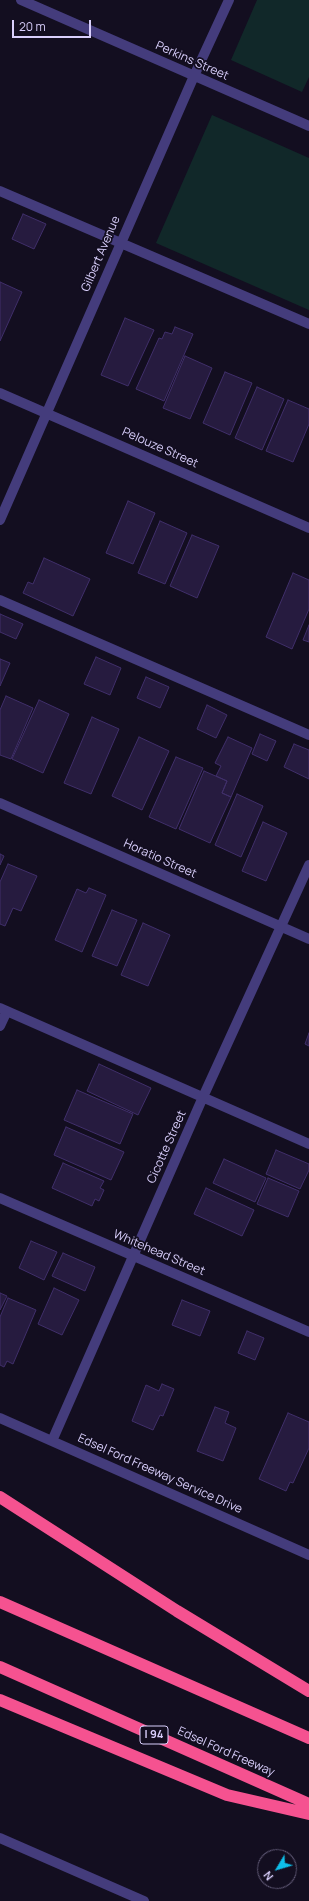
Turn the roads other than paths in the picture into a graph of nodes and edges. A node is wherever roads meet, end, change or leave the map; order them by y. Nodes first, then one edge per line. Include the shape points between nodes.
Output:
1 (21, 0) edge
2 (229, 0) edge
3 (194, 76) junction
4 (309, 126) edge
5 (0, 192) edge
6 (120, 244) junction
7 (309, 324) edge
8 (0, 393) edge
9 (47, 413) junction
10 (0, 520) edge
11 (309, 528) edge
12 (0, 600) edge
13 (309, 735) edge
14 (0, 803) edge
15 (309, 865) edge
16 (282, 927) junction
17 (309, 939) edge
18 (3, 1009) edge
19 (0, 1026) edge
20 (203, 1097) junction
21 (309, 1144) edge
22 (0, 1198) edge
23 (133, 1256) junction
24 (309, 1332) edge
25 (0, 1418) edge
26 (52, 1441) junction
27 (0, 1497) edge
28 (309, 1555) edge
29 (0, 1602) edge
30 (0, 1667) edge
31 (309, 1691) edge
32 (0, 1700) edge
33 (309, 1738) edge
34 (309, 1804) edge
35 (309, 1814) edge
36 (0, 1838) edge
37 (144, 1901) edge

1 - 3 street, Perkins Street
2 - 3 street, Gilbert Avenue
3 - 4 street, Perkins Street
3 - 6 street, Gilbert Avenue
5 - 6 street
6 - 7 street
6 - 9 street, Gilbert Avenue
8 - 9 street, Pelouze Street
9 - 10 street, Gilbert Avenue
9 - 11 street, Pelouze Street
12 - 13 street
14 - 16 street, Horatio Street
15 - 16 street, Cicotte Street
16 - 17 street, Horatio Street
16 - 20 street, Cicotte Street
18 - 19 street
18 - 20 street
20 - 21 street
20 - 23 street, Cicotte Street
22 - 23 street, Whitehead Street
23 - 24 street, Whitehead Street
23 - 26 street, Cicotte Street
25 - 26 street, Edsel Ford Freeway Service Drive
26 - 28 street, Edsel Ford Freeway Service Drive
27 - 31 highway via 177,1611
29 - 33 highway
30 - 34 highway, Edsel Ford Freeway / I 94
32 - 35 highway via 227,1795
36 - 37 street

